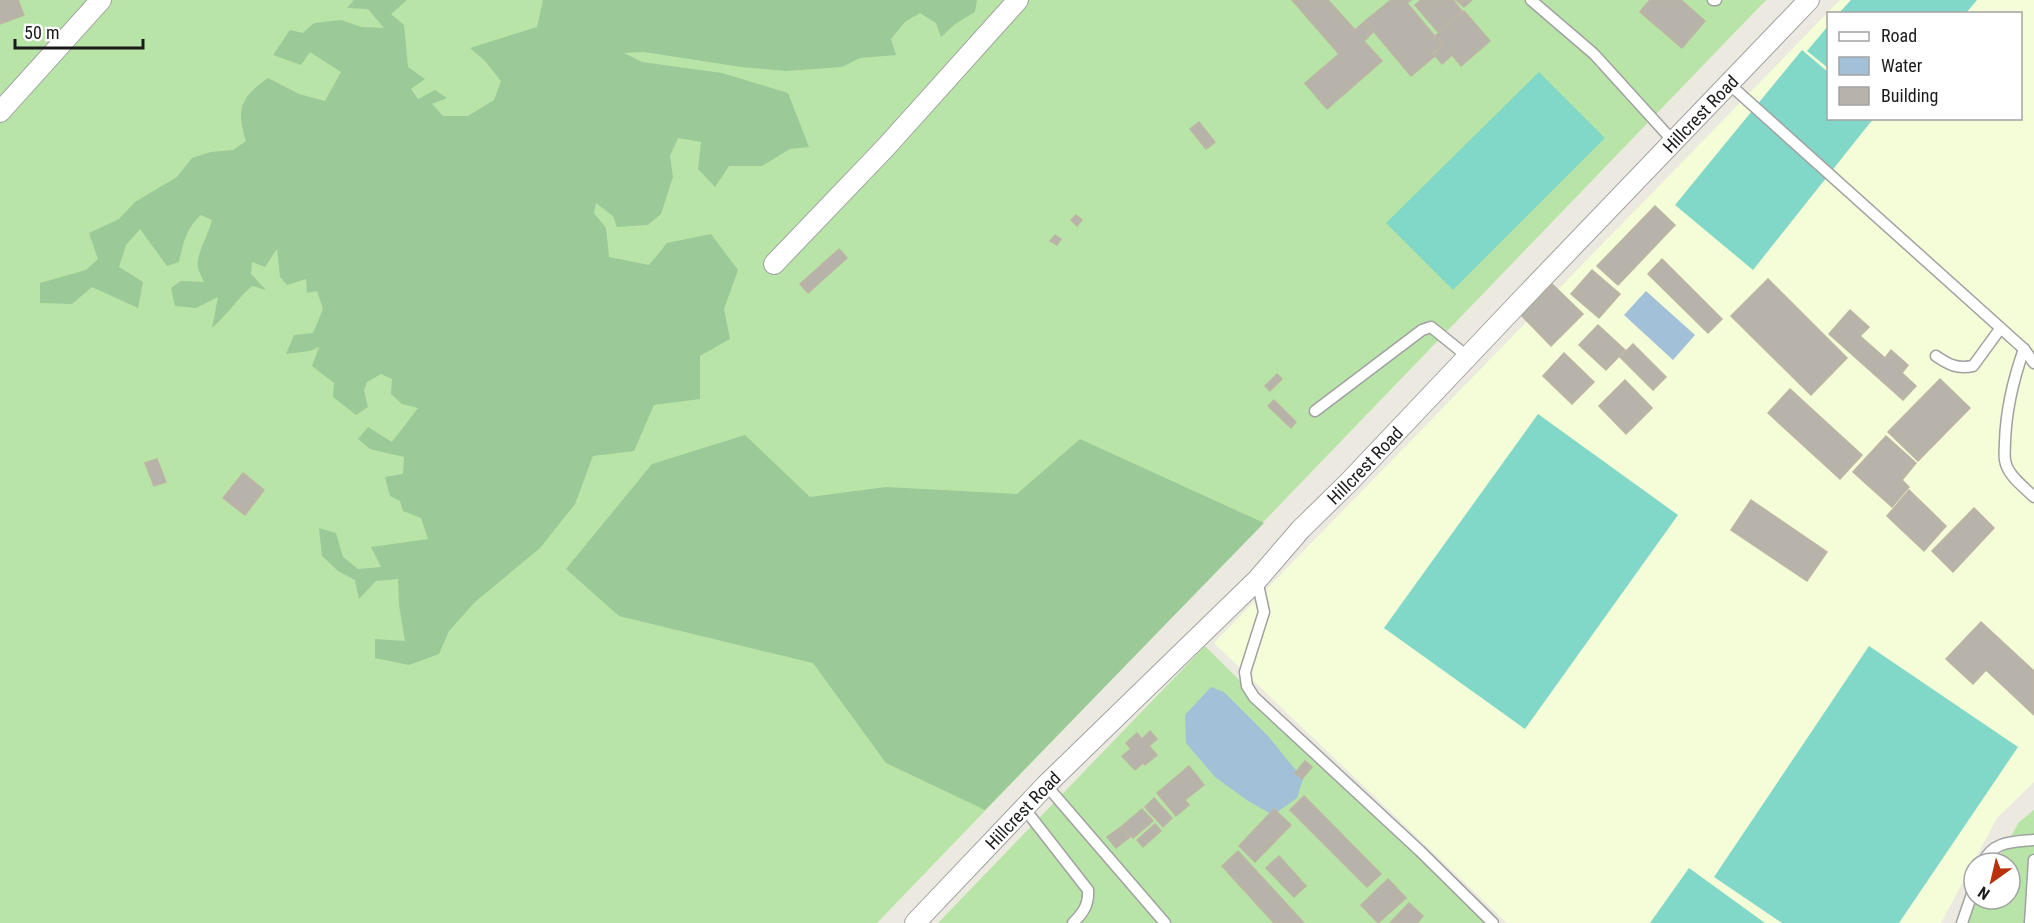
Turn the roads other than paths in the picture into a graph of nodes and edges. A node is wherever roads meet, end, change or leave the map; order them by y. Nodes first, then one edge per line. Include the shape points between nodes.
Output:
1 (101, 0) edge
2 (1018, 0) edge
3 (1531, 0) edge
4 (1809, 0) edge
5 (1728, 83) junction
6 (0, 112) edge
7 (1673, 141) junction
8 (774, 264) dead end
9 (2000, 329) junction
10 (2024, 350) junction
11 (1467, 356) junction
12 (1936, 356) dead end
13 (2034, 363) edge
14 (1315, 411) dead end
15 (2034, 496) edge
16 (1257, 580) junction
17 (1046, 785) junction
18 (1024, 808) junction
19 (2034, 840) edge
20 (1990, 851) edge
21 (2034, 860) edge
22 (915, 923) edge
23 (1073, 923) edge
24 (1165, 923) edge
25 (1493, 923) edge
26 (2030, 923) edge

1 - 6 street
2 - 8 street
3 - 7 lane via 1594,54
4 - 5 street, Hillcrest Road
5 - 7 street, Hillcrest Road
5 - 9 lane via 1871,218
7 - 11 street, Hillcrest Road
9 - 10 lane
9 - 12 lane via 1973,366 1950,365
10 - 13 lane
10 - 15 lane via 2010,395 2005,462 2017,481
11 - 14 lane via 1431,327 1422,330
11 - 16 street, Hillcrest Road
16 - 17 street, Hillcrest Road
16 - 25 lane via 1264,612 1245,672 1254,698
17 - 18 street, Hillcrest Road
17 - 24 lane
18 - 22 street, Hillcrest Road
18 - 23 lane via 1088,890 1089,899
19 - 20 lane via 2007,842
21 - 26 lane

